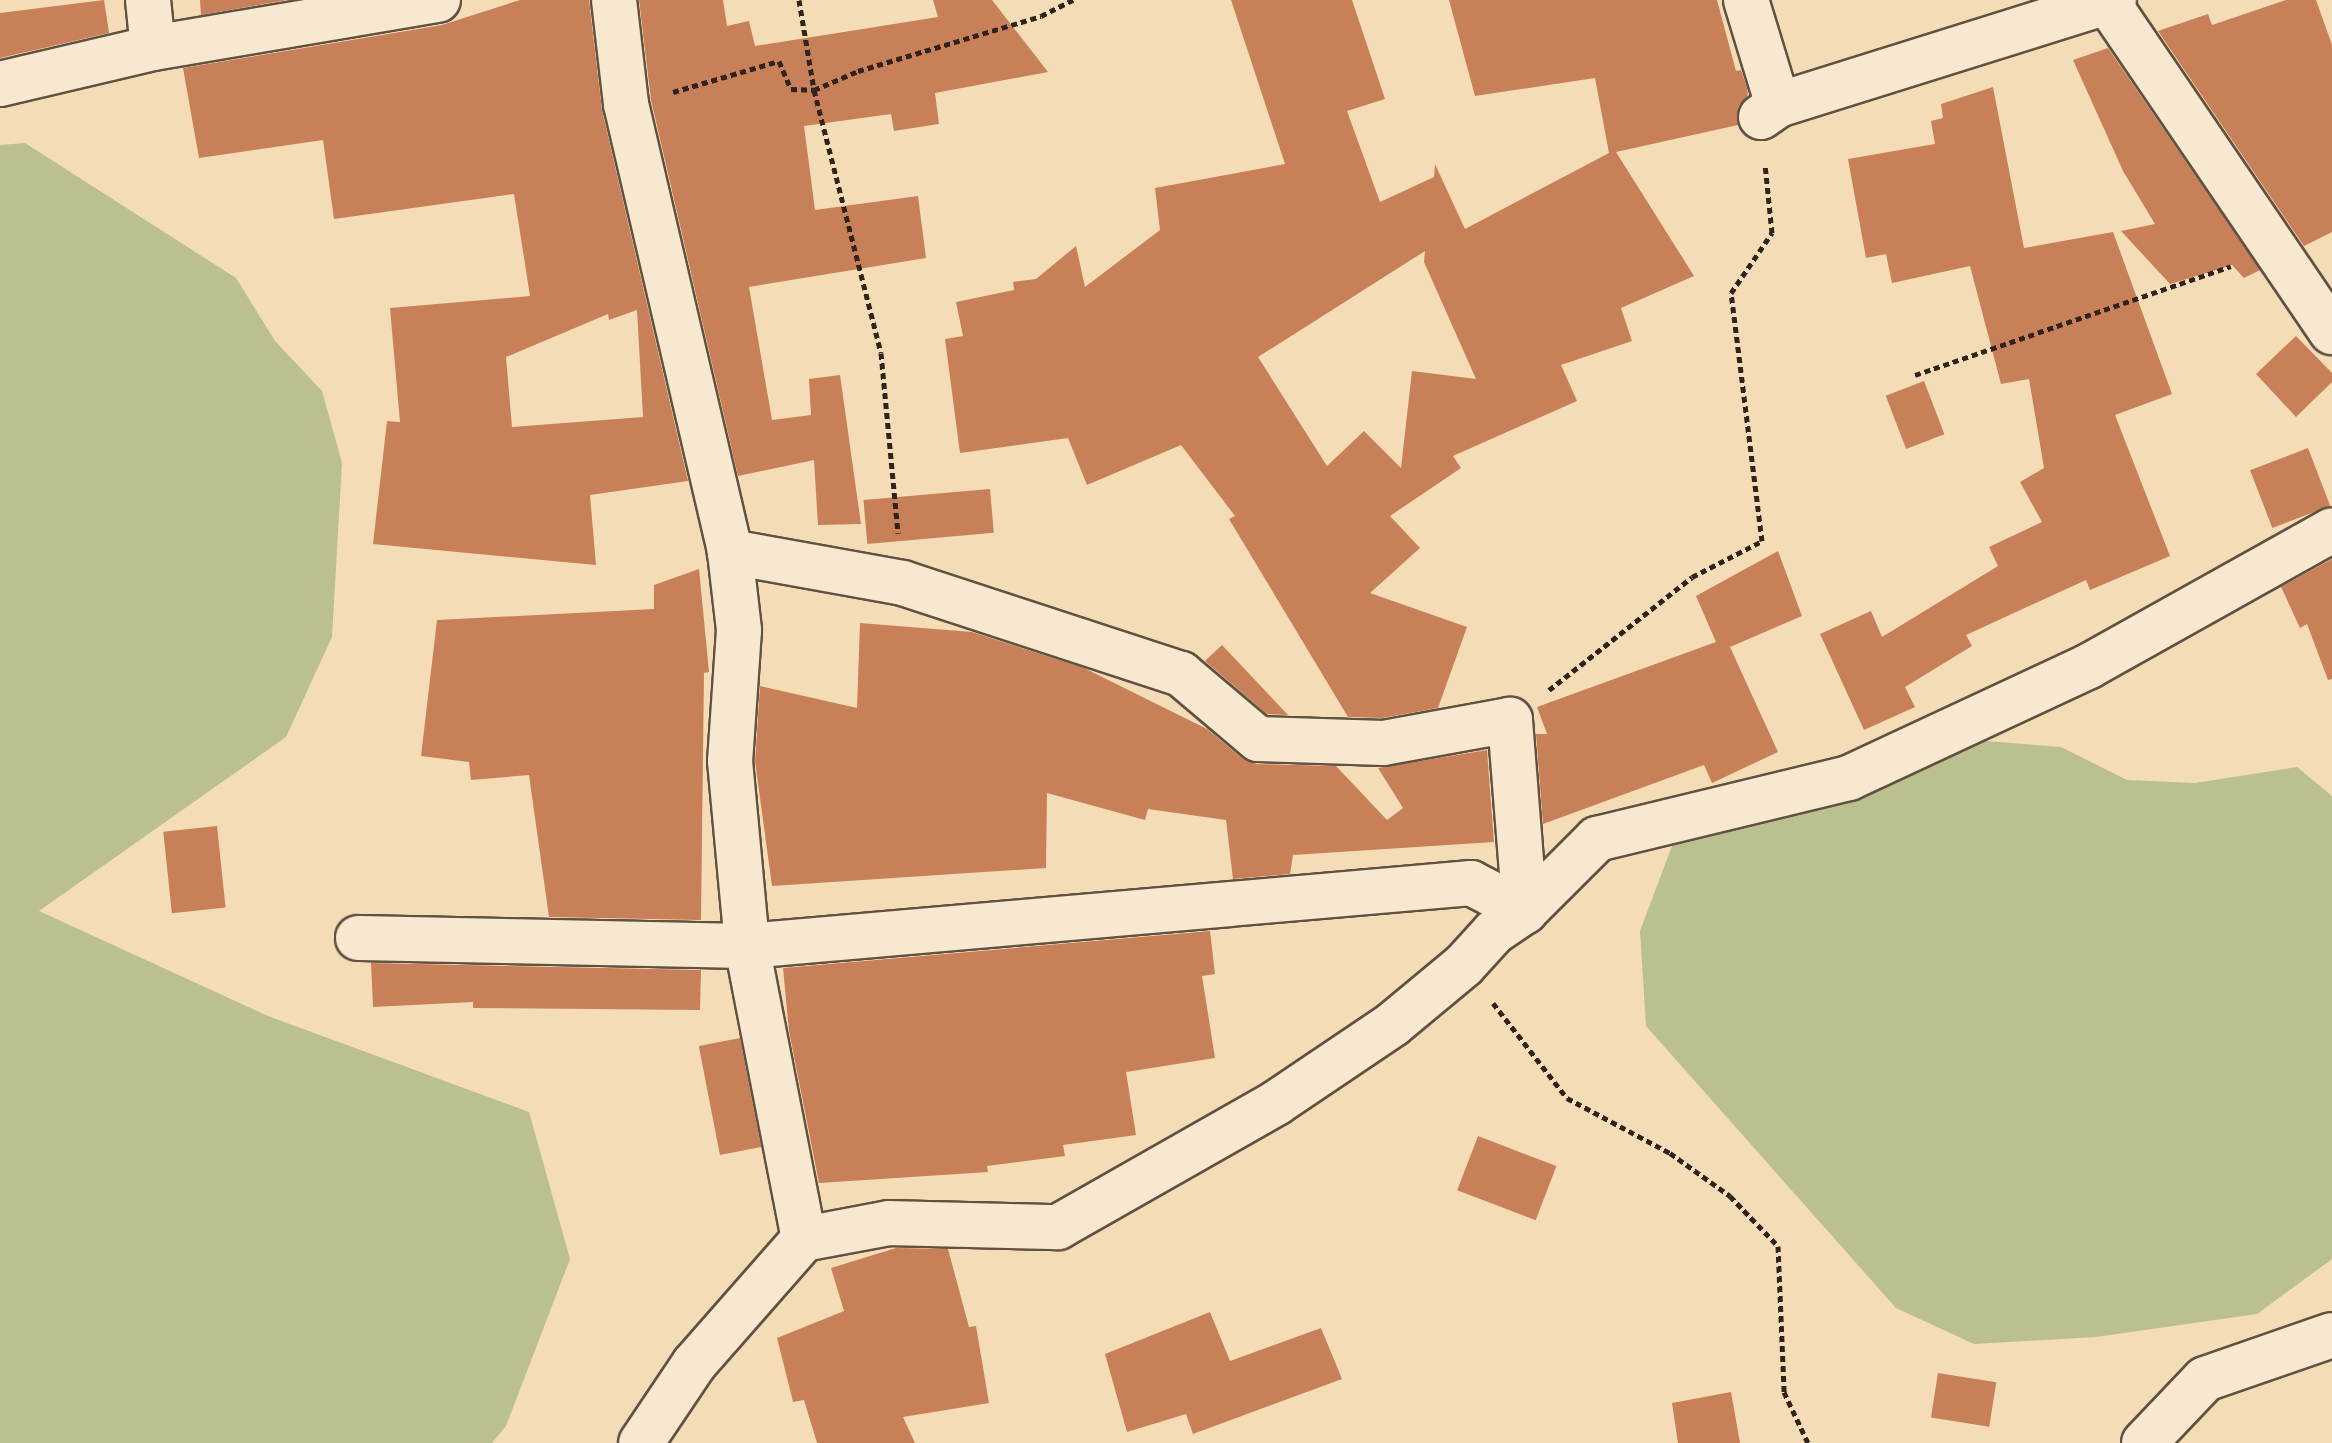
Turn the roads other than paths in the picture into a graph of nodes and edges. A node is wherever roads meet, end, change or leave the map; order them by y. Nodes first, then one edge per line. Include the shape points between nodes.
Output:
1 (148, 0) edge
2 (614, 0) edge
3 (1746, 0) edge
4 (428, 2) edge
5 (2111, 2) edge
6 (153, 48) junction
7 (0, 84) edge
8 (2332, 332) edge
9 (2332, 530) edge
10 (730, 552) junction
11 (1525, 911) junction
12 (358, 938) dead end
13 (747, 946) junction
14 (804, 1239) junction
15 (2332, 1335) edge
16 (641, 1443) edge
17 (2144, 1443) edge

1 - 6 street
2 - 10 street via 626,104
3 - 5 street via 1770,111
4 - 6 street
5 - 8 street
6 - 7 street
9 - 11 street via 2089,666 1849,778 1597,839
10 - 11 street via 903,583 1181,674 1258,739 1384,743 1510,720
10 - 13 street via 739,630 730,761
11 - 13 street via 1471,883
11 - 14 street via 1494,932 1464,965 1393,1024 1276,1103 1058,1227 889,1223
12 - 13 street
13 - 14 street
14 - 16 street via 694,1364
15 - 17 street via 2205,1379

